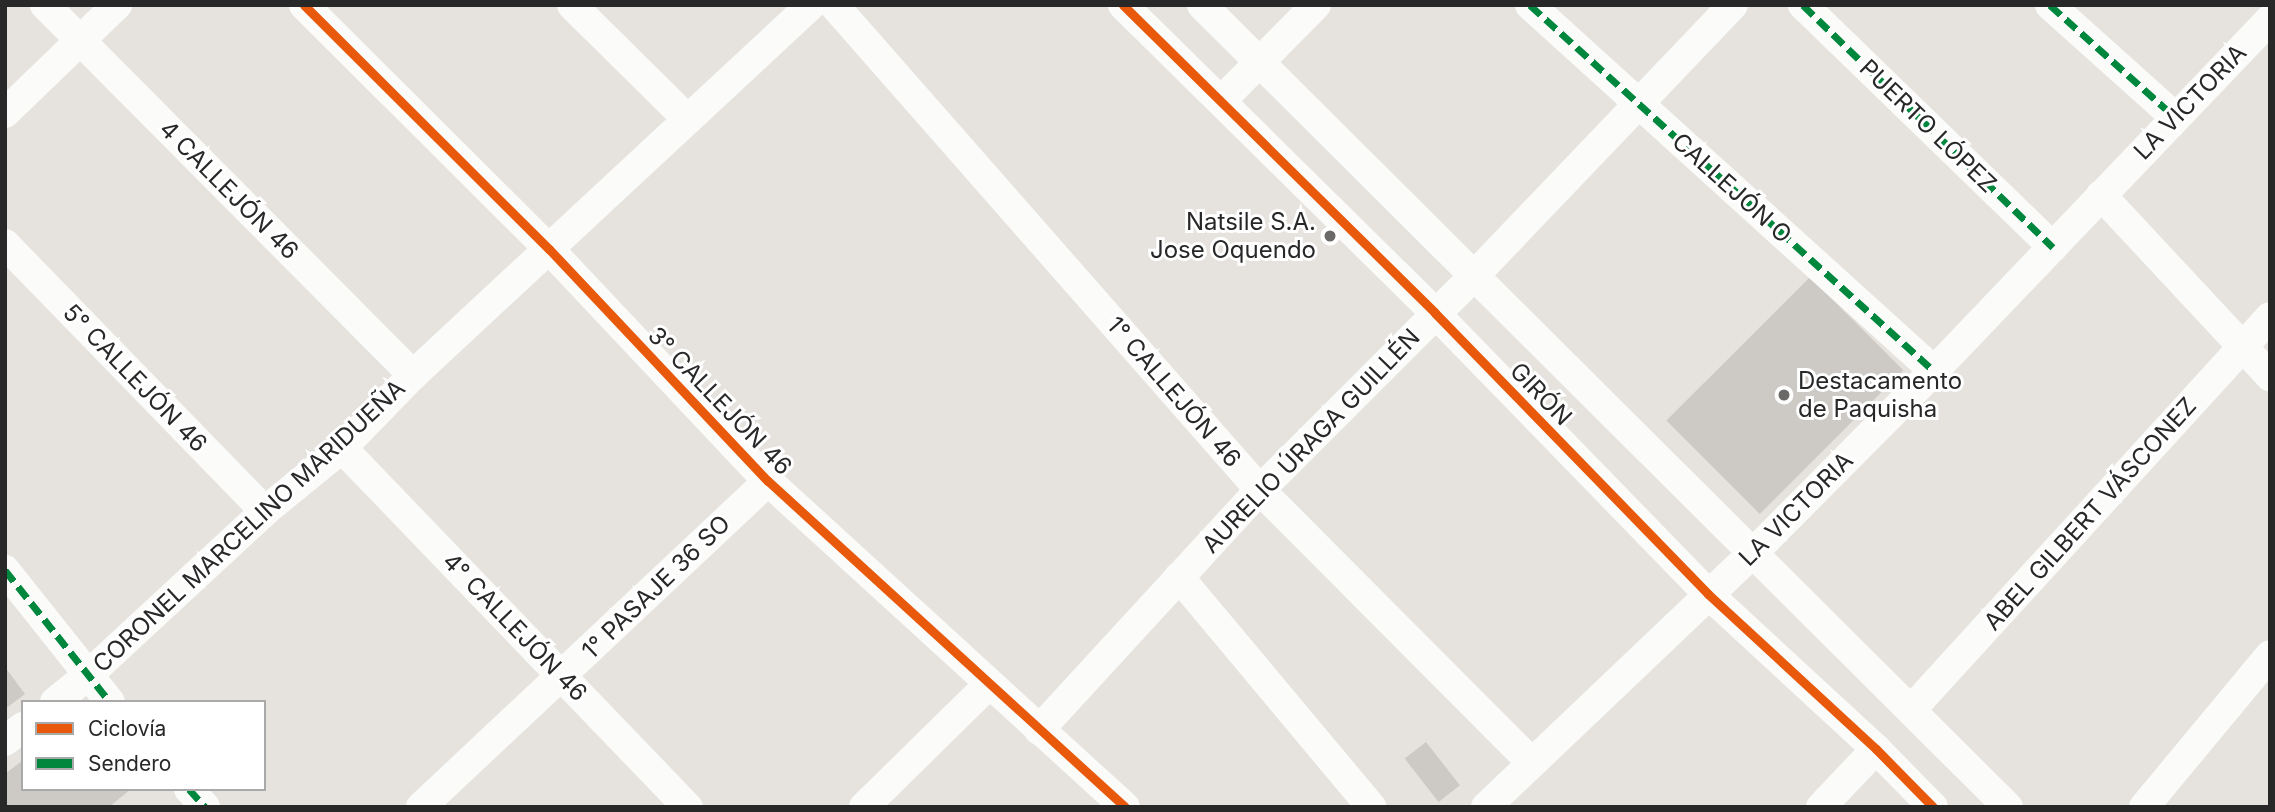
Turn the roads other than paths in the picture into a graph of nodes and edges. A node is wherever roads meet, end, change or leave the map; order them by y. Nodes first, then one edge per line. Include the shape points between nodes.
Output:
1 (45, 5) edge
2 (117, 5) edge
3 (304, 5) edge
4 (572, 5) edge
5 (811, 5) edge
6 (834, 5) edge
7 (1124, 5) edge
8 (1202, 5) edge
9 (1316, 5) edge
10 (1530, 5) edge
11 (1733, 5) edge
12 (1802, 5) edge
13 (2050, 5) edge
14 (2270, 19) edge
15 (80, 41) junction
16 (1261, 63) junction
17 (1221, 101) junction
18 (1639, 103) junction
19 (5, 113) edge
20 (2175, 117) junction
21 (687, 119) junction
22 (2101, 195) junction
23 (5, 244) edge
24 (2053, 247) junction
25 (549, 249) junction
26 (1473, 277) junction
27 (1435, 313) junction
28 (2270, 317) edge
29 (2244, 347) junction
30 (1934, 372) junction
31 (413, 375) junction
32 (2270, 376) edge
33 (342, 448) junction
34 (768, 481) junction
35 (1260, 490) junction
36 (265, 512) junction
37 (1752, 553) junction
38 (5, 570) edge
39 (1179, 577) junction
40 (1708, 594) junction
41 (2270, 655) edge
42 (87, 676) junction
43 (562, 676) junction
44 (989, 684) junction
45 (57, 700) edge
46 (108, 700) edge
47 (1911, 710) junction
48 (21, 729) edge
49 (1039, 730) junction
50 (5, 741) edge
51 (1876, 749) junction
52 (1532, 763) junction
53 (191, 791) edge
54 (205, 807) edge
55 (421, 807) edge
56 (688, 807) edge
57 (864, 807) edge
58 (1125, 807) edge
59 (1371, 807) edge
60 (1486, 807) edge
61 (1821, 807) edge
62 (1933, 807) edge
63 (2008, 807) edge
64 (2144, 807) edge

1 - 15 street, 4 CALLEJÓN 46
2 - 15 street
3 - 25 street, 3° CALLEJÓN 46
4 - 21 street
5 - 21 street, CORONEL MARCELINO MARIDUEÑA
6 - 35 street, 1° CALLEJÓN 46
7 - 17 street, GIRÓN
8 - 16 street, GIRÓN
9 - 16 street
10 - 18 street, CALLEJÓN O
11 - 18 street, AURELIO ÚRAGA GUILLÉN
12 - 24 street, PUERTO LÓPEZ
13 - 20 street
14 - 20 street, LA VICTORIA
15 - 19 street
15 - 31 street, 4 CALLEJÓN 46
16 - 17 street
16 - 26 street, GIRÓN
17 - 27 street, GIRÓN
18 - 26 street, AURELIO ÚRAGA GUILLÉN
18 - 30 street, CALLEJÓN O
20 - 22 street, LA VICTORIA
21 - 25 street, CORONEL MARCELINO MARIDUEÑA
22 - 24 street, LA VICTORIA
22 - 29 street
23 - 36 street, 5° CALLEJÓN 46
24 - 30 street, LA VICTORIA
25 - 31 street, CORONEL MARCELINO MARIDUEÑA
25 - 34 street, 3° CALLEJÓN 46
26 - 27 street, AURELIO ÚRAGA GUILLÉN
26 - 37 street, GIRÓN
27 - 35 street, AURELIO ÚRAGA GUILLÉN
27 - 40 street, GIRÓN
28 - 29 street, ABEL GILBERT VÁSCONEZ
29 - 32 street
29 - 47 street, ABEL GILBERT VÁSCONEZ
30 - 37 street, LA VICTORIA
31 - 33 street, CORONEL MARCELINO MARIDUEÑA
33 - 36 street, CORONEL MARCELINO MARIDUEÑA
33 - 43 street, 4° CALLEJÓN 46
34 - 43 street, 1° PASAJE 36 SO
34 - 44 street, 3° CALLEJÓN 46
35 - 39 street, AURELIO ÚRAGA GUILLÉN
35 - 52 street, 1° CALLEJÓN 46
36 - 42 street, CORONEL MARCELINO MARIDUEÑA
37 - 40 street, LA VICTORIA
37 - 47 street, GIRÓN
38 - 42 street
39 - 49 street, AURELIO ÚRAGA GUILLÉN
39 - 59 street
40 - 51 street, GIRÓN
40 - 52 street, LA VICTORIA
41 - 64 street
42 - 45 street, CORONEL MARCELINO MARIDUEÑA
42 - 46 street
43 - 55 street, 1° PASAJE 36 SO
43 - 56 street, 4° CALLEJÓN 46
44 - 49 street, 3° CALLEJÓN 46
44 - 57 street
47 - 63 street, GIRÓN
48 - 50 street
49 - 58 street, 3° CALLEJÓN 46
51 - 61 street
51 - 62 street, GIRÓN
52 - 60 street, LA VICTORIA
53 - 54 street

